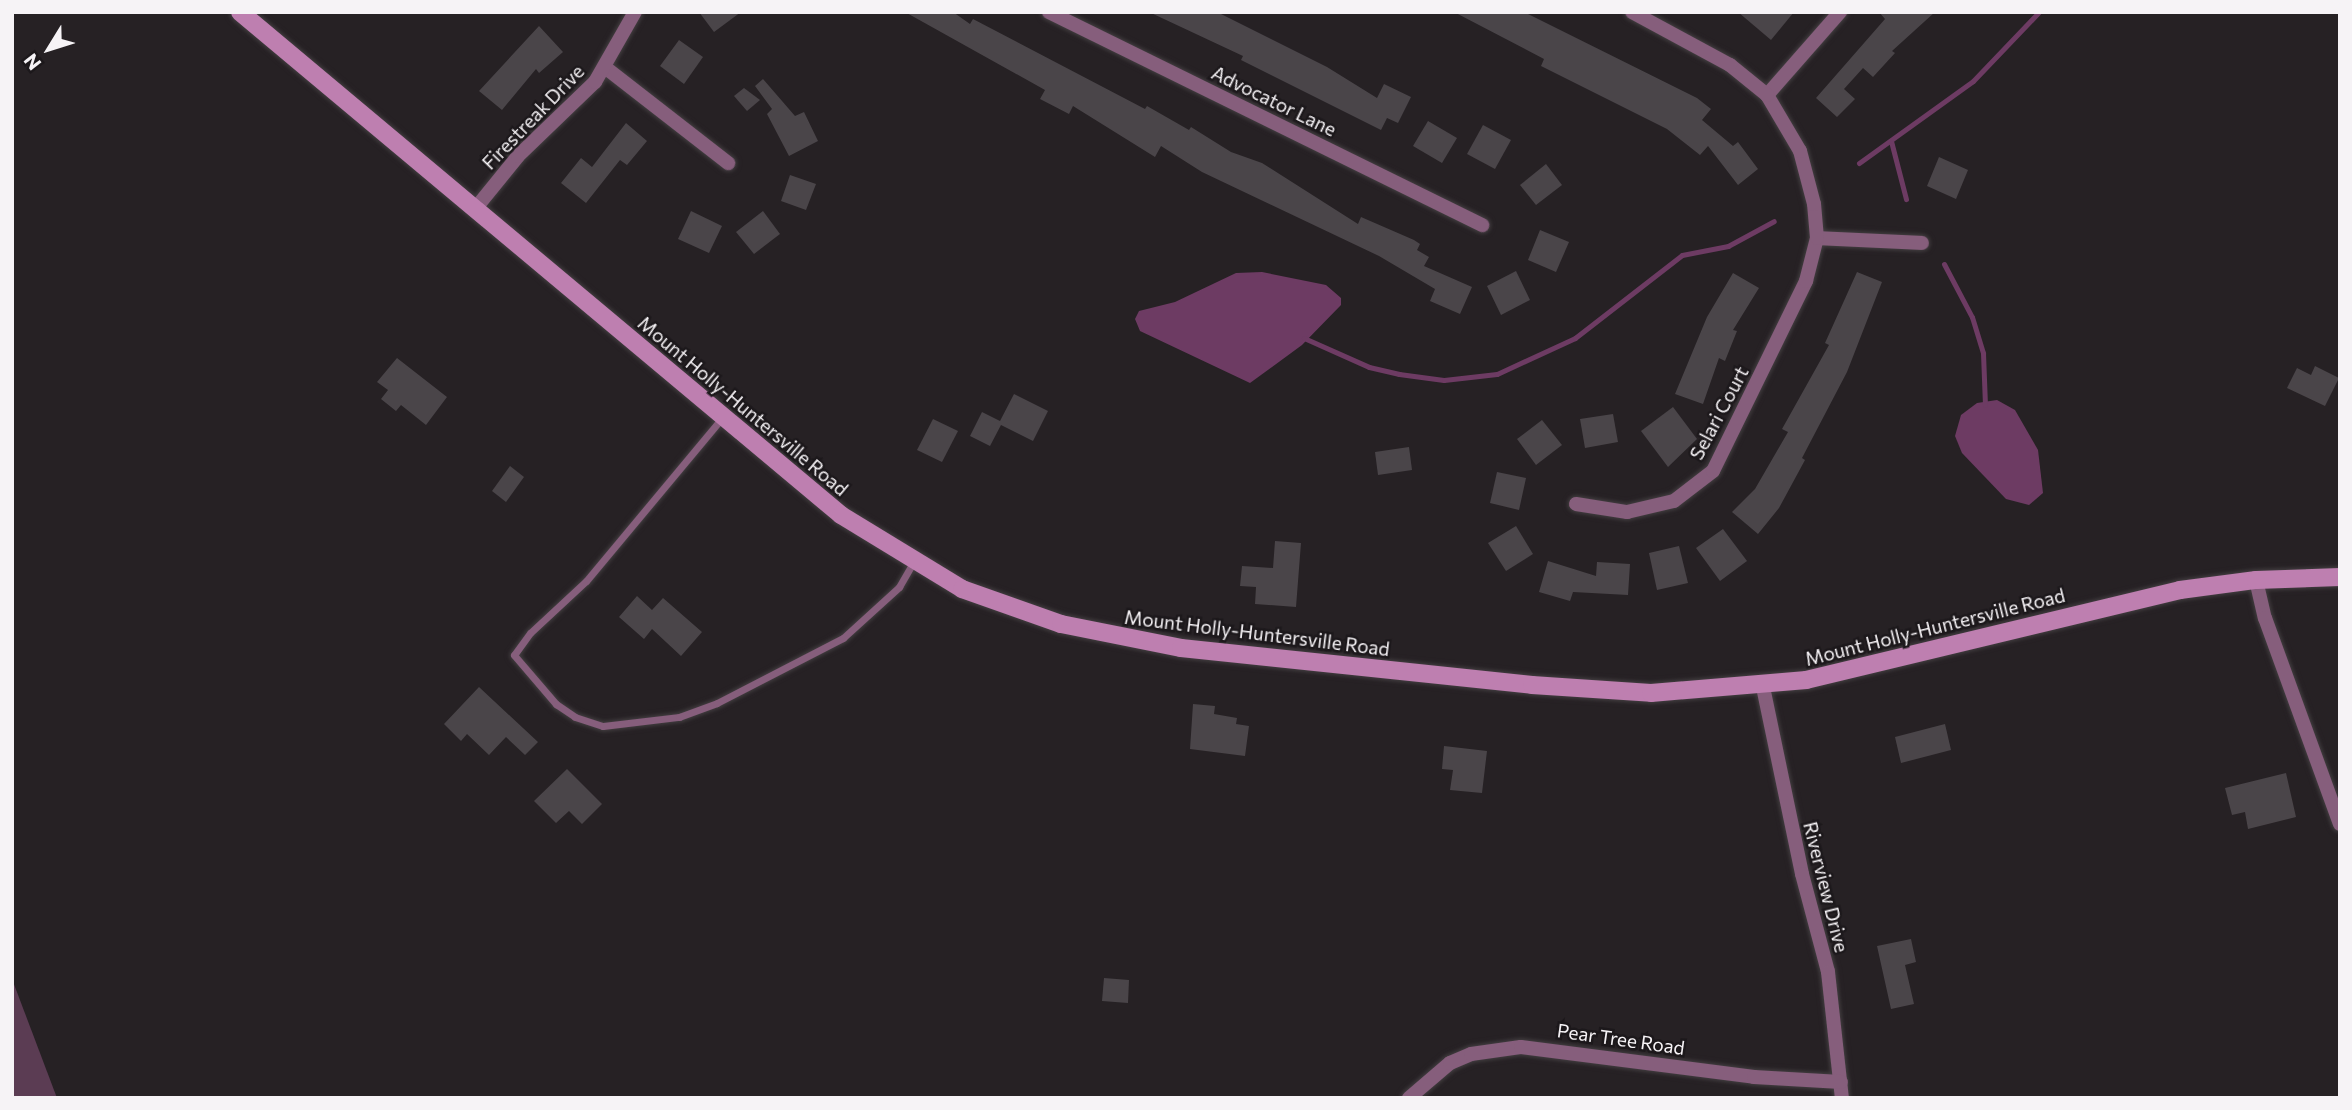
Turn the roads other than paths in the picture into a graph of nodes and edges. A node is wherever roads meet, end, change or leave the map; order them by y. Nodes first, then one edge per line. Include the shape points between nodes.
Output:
1 (240, 12) edge
2 (635, 12) edge
3 (1049, 12) edge
4 (1632, 12) edge
5 (1840, 12) edge
6 (606, 68) junction
7 (1767, 95) junction
8 (728, 163) dead end
9 (475, 209) junction
10 (1482, 225) dead end
11 (1817, 238) junction
12 (1922, 243) dead end
13 (722, 417) junction
14 (1576, 504) dead end
15 (914, 563) junction
16 (2340, 577) edge
17 (2256, 580) junction
18 (1763, 687) junction
19 (2340, 824) edge
20 (1841, 1082) junction
21 (1409, 1098) edge
22 (1842, 1098) edge

1 - 9 main road, Mount Holly-Huntersville Road
2 - 6 street, Firestreak Drive
3 - 10 street, Advocator Lane
4 - 7 street via 1730,65
5 - 7 street
6 - 8 street
6 - 9 street, Firestreak Drive via 518,156
7 - 11 street, Selari Court via 1800,151 1814,204
9 - 13 main road, Mount Holly-Huntersville Road
11 - 12 street
11 - 14 street, Selari Court via 1807,281 1713,471 1674,501 1627,512
13 - 15 main road, Mount Holly-Huntersville Road via 841,515
13 - 15 lane via 586,581 530,633 514,655 556,704 575,718 603,726 679,717 717,703 843,638 899,587
15 - 18 main road, Mount Holly-Huntersville Road via 962,589 1032,616 1181,648 1595,691
16 - 17 main road, Mount Holly-Huntersville Road
17 - 18 main road, Mount Holly-Huntersville Road via 2168,592 1870,668
17 - 19 street via 2265,618
18 - 20 street, Riverview Drive via 1799,861 1828,971
20 - 21 street, Pear Tree Road via 1754,1077 1521,1047 1486,1051 1450,1063
20 - 22 street, Riverview Drive

